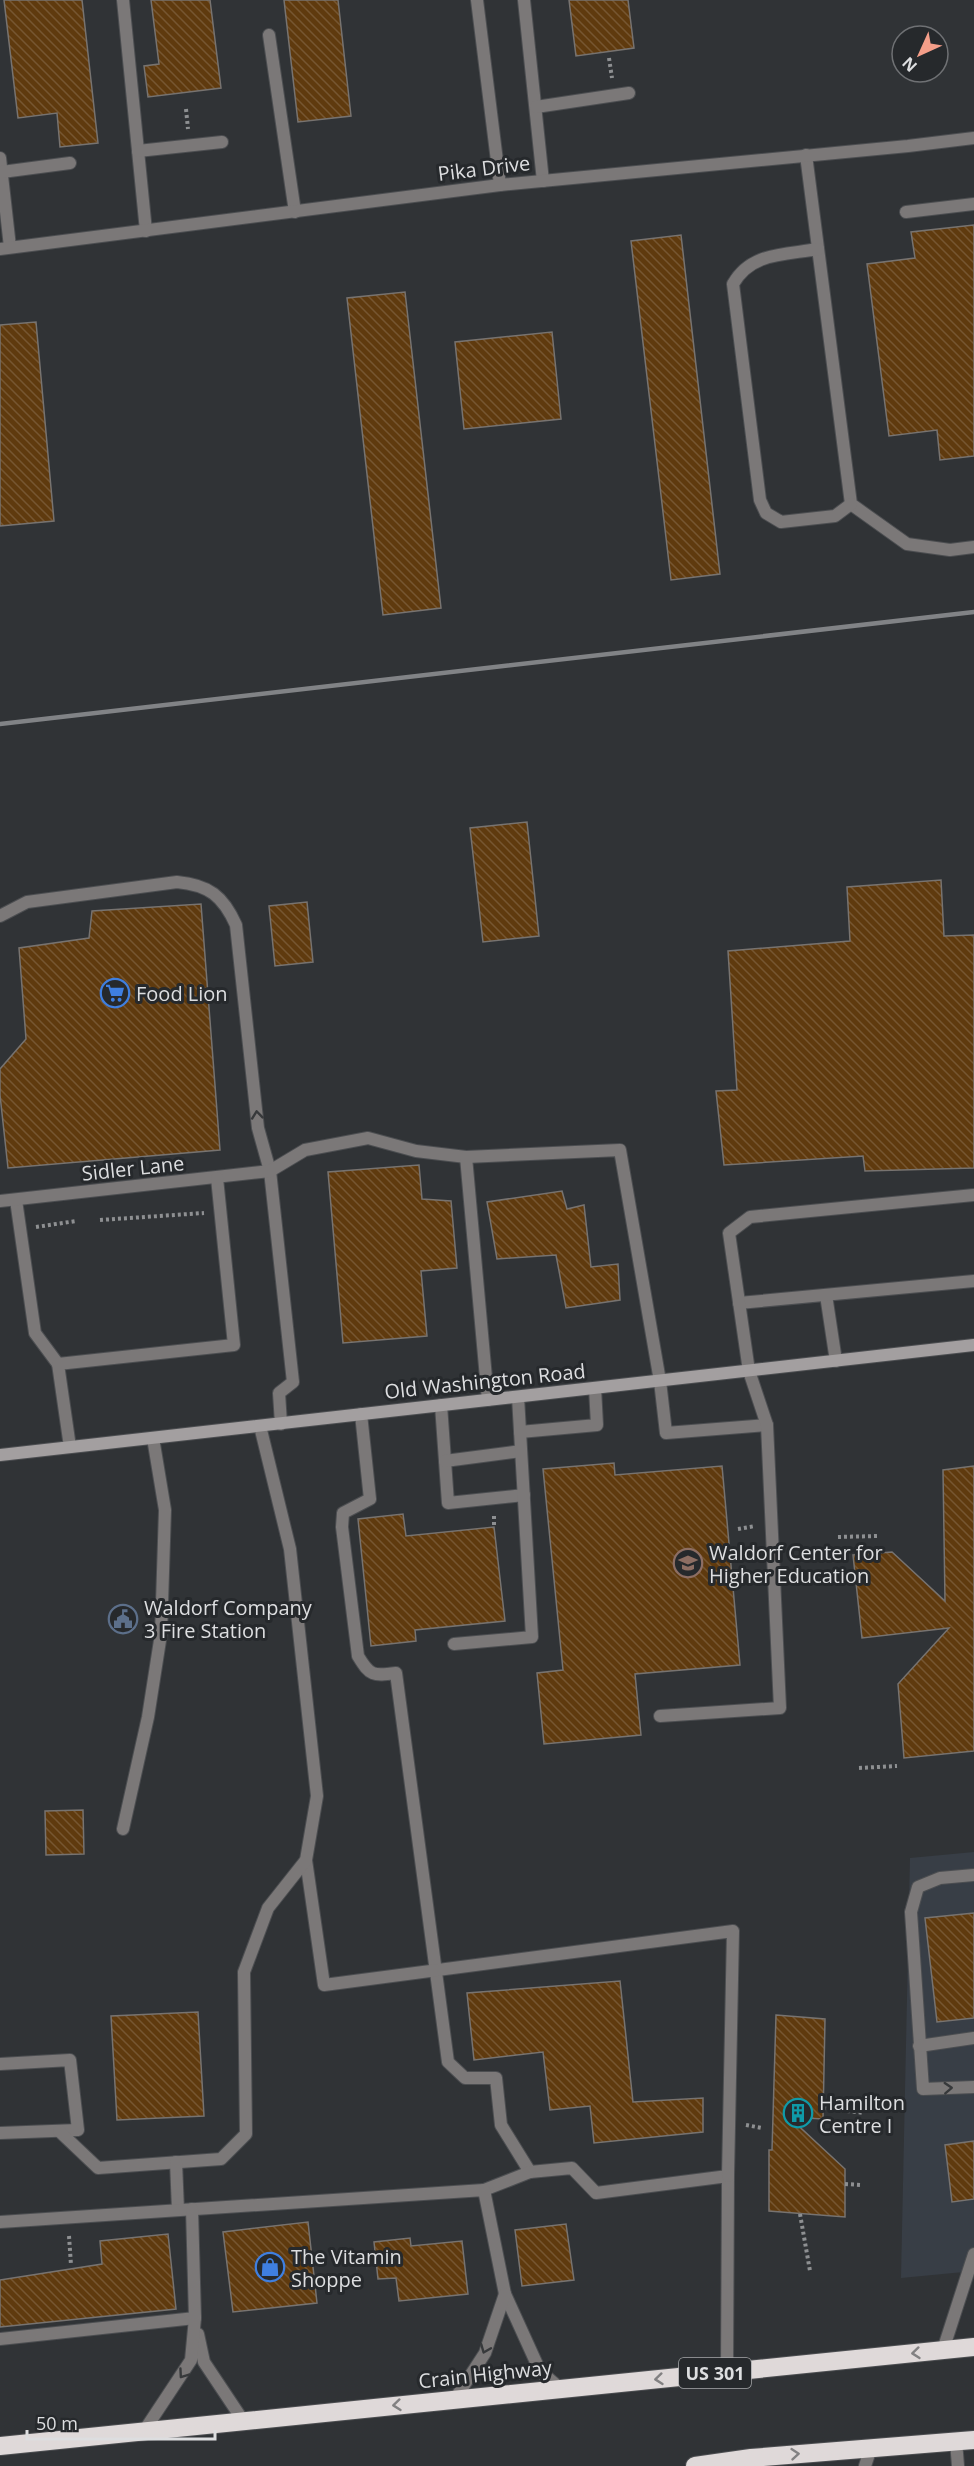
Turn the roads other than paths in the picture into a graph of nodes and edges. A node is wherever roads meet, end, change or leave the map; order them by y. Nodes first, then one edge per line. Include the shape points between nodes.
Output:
1 (123, 0) edge
2 (477, 0) edge
3 (524, 0) edge
4 (269, 34) dead end
5 (629, 93) dead end
6 (536, 107) junction
7 (974, 138) edge
8 (222, 142) dead end
9 (138, 151) junction
10 (806, 155) junction
11 (0, 158) edge
12 (70, 163) dead end
13 (2, 172) junction
14 (543, 181) junction
15 (500, 185) junction
16 (974, 204) edge
17 (295, 212) junction
18 (906, 212) dead end
19 (146, 231) junction
20 (5, 248) edge
21 (818, 249) junction
22 (851, 504) junction
23 (974, 547) edge
24 (0, 916) edge
25 (466, 1157) junction
26 (270, 1172) junction
27 (217, 1178) junction
28 (974, 1195) edge
29 (16, 1200) junction
30 (0, 1202) edge
31 (974, 1281) edge
32 (826, 1295) junction
33 (740, 1303) junction
34 (974, 1346) edge
35 (836, 1361) junction
36 (58, 1364) junction
37 (749, 1371) junction
38 (660, 1381) junction
39 (595, 1388) junction
40 (518, 1397) junction
41 (488, 1400) junction
42 (441, 1405) junction
43 (362, 1414) junction
44 (281, 1424) junction
45 (767, 1425) junction
46 (260, 1426) junction
47 (520, 1432) junction
48 (153, 1438) junction
49 (70, 1447) junction
50 (521, 1451) junction
51 (0, 1455) edge
52 (445, 1461) junction
53 (524, 1495) junction
54 (454, 1644) dead end
55 (660, 1716) dead end
56 (123, 1829) dead end
57 (306, 1860) junction
58 (974, 1875) edge
59 (436, 1971) junction
60 (974, 2038) edge
61 (919, 2046) junction
62 (0, 2064) edge
63 (974, 2087) edge
64 (59, 2131) junction
65 (0, 2133) edge
66 (176, 2162) junction
67 (530, 2172) junction
68 (728, 2176) junction
69 (484, 2190) junction
70 (192, 2209) junction
71 (178, 2210) junction
72 (0, 2222) edge
73 (974, 2254) edge
74 (505, 2294) junction
75 (195, 2318) junction
76 (0, 2339) edge
77 (974, 2347) edge
78 (943, 2350) junction
79 (727, 2372) junction
80 (561, 2389) junction
81 (455, 2399) junction
82 (244, 2422) junction
83 (200, 2426) junction
84 (146, 2428) junction
85 (0, 2433) edge
86 (965, 2440) edge
87 (0, 2446) edge
88 (872, 2448) junction
89 (707, 2466) edge
90 (865, 2466) edge
91 (958, 2466) edge

1 - 9 street
2 - 15 street
3 - 6 street
4 - 17 street
5 - 6 street
6 - 14 street
7 - 10 street, Pika Drive
8 - 9 street
9 - 19 street
10 - 14 street, Pika Drive
10 - 21 street
11 - 13 street
12 - 13 street
13 - 20 street
14 - 15 street, Pika Drive
15 - 17 street, Pika Drive
16 - 18 street
17 - 19 street, Pika Drive
19 - 20 street, Pika Drive
21 - 22 street
21 - 22 street via 756,260 740,271 733,284 759,488 766,513 781,522 835,516
22 - 23 street via 907,544 950,550
26 -> 24 street via 258,1128 236,925 229,909 215,895 198,884 177,882 27,902
25 - 26 street via 416,1151 368,1138 305,1150
25 - 38 street via 620,1150
25 - 41 street
26 - 27 street, Sidler Lane
26 - 44 street via 293,1382 279,1393
27 - 29 street, Sidler Lane
27 - 36 street via 234,1345
28 - 33 street via 750,1217 729,1233
29 - 30 street, Sidler Lane
29 - 36 street via 35,1333
31 - 32 street
32 - 33 street
32 - 35 street
33 - 37 street
34 - 35 main road, Old Washington Road
35 - 37 main road, Old Washington Road
36 - 49 street
37 - 38 main road, Old Washington Road
37 - 45 street
38 - 39 main road, Old Washington Road
38 - 45 street via 666,1433
39 - 40 main road, Old Washington Road
39 - 47 street via 597,1425
40 - 41 main road, Old Washington Road
40 - 47 street
41 - 42 main road, Old Washington Road
42 - 43 main road, Old Washington Road
42 - 52 street
43 - 44 main road, Old Washington Road
43 - 59 street via 370,1499 343,1513 342,1527 358,1656 367,1671 377,1675 396,1673
44 - 46 main road, Old Washington Road
45 - 55 street via 780,1708
46 - 48 main road, Old Washington Road
46 - 57 street via 290,1549 316,1784
47 - 50 street
48 - 49 main road, Old Washington Road
48 - 56 street via 165,1510 161,1634 148,1717
49 - 51 main road, Old Washington Road
50 - 52 street
50 - 53 street
52 - 53 street via 448,1503
53 - 54 street via 532,1637
57 - 59 street via 324,1984
57 - 66 street via 268,1908 244,1972 246,2134 221,2159
58 - 61 street via 940,1878 918,1887 912,1911
59 - 67 street via 448,2062 465,2078 496,2078 501,2126
59 - 68 street via 733,1931
60 - 61 street
61 -> 63 street via 923,2089
62 - 64 street via 70,2060 78,2130
64 - 65 street
64 - 66 street via 98,2168
66 - 71 street
67 - 68 street via 572,2168 596,2193
67 - 69 street
68 - 79 street
69 - 70 street
69 - 74 street
70 - 71 street
70 - 75 street
71 - 72 street
73 - 78 street
74 - 80 street via 540,2371
74 -> 81 street via 485,2353
75 - 76 street
75 - 82 street via 204,2362
75 -> 84 street via 190,2362
77 - 78 highway, Crain Highway / US 301
78 -> 79 highway, Crain Highway / US 301
79 -> 80 highway, Crain Highway / US 301
80 - 81 highway, Crain Highway / US 301
81 -> 82 highway, Crain Highway / US 301
82 - 83 highway, Crain Highway / US 301
83 - 84 highway
83 - 87 highway, Crain Highway / US 301
84 - 85 highway
86 - 88 highway
86 - 91 street
89 -> 88 highway via 752,2458
88 - 90 street

